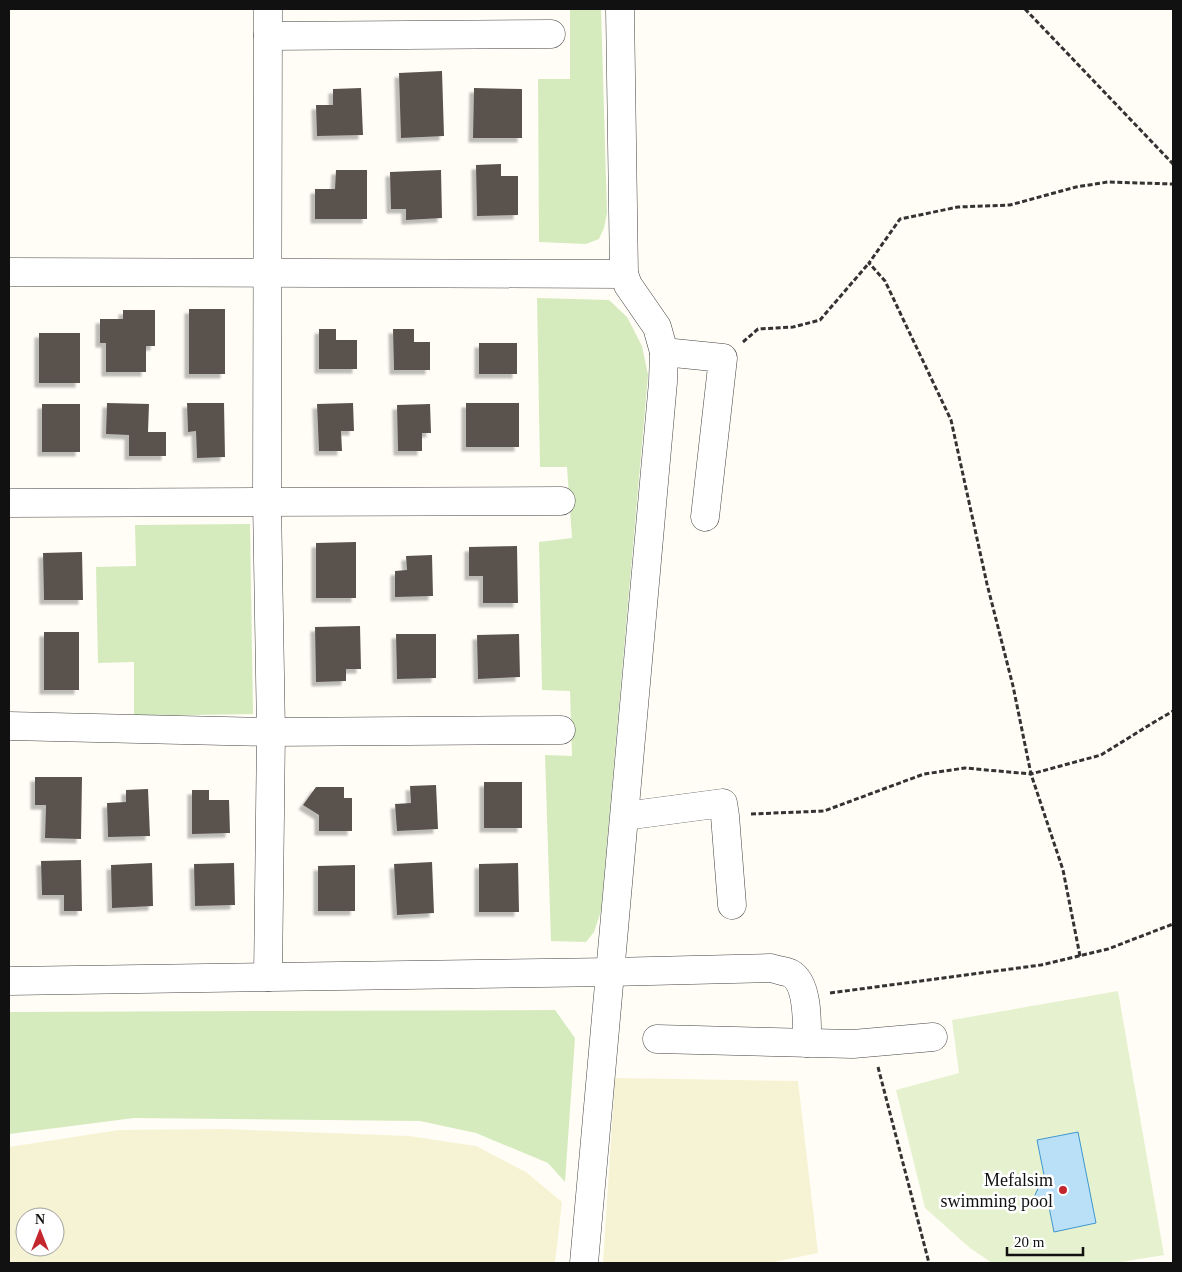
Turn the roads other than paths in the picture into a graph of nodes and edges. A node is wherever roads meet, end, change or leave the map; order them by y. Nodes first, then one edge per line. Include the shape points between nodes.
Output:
1 (268, 9) edge
2 (620, 9) edge
3 (551, 34) dead end
4 (268, 36) junction
5 (9, 272) edge
6 (266, 273) junction
7 (624, 274) junction
8 (664, 352) junction
9 (561, 501) dead end
10 (267, 502) junction
11 (9, 503) edge
12 (705, 517) dead end
13 (9, 726) edge
14 (561, 730) dead end
15 (270, 732) junction
16 (625, 816) junction
17 (732, 905) dead end
18 (610, 972) junction
19 (268, 977) junction
20 (9, 981) edge
21 (933, 1037) dead end
22 (657, 1039) dead end
23 (807, 1043) junction
24 (584, 1263) edge

1 - 4 street
2 - 7 street
3 - 4 street
4 - 6 street
5 - 6 street
6 - 7 street
6 - 10 street
7 - 8 street via 657,327
8 - 12 street via 723,358
8 - 16 street
9 - 10 street
10 - 11 street
10 - 15 street
13 - 15 street
14 - 15 street
15 - 19 street
16 - 17 street via 723,802
16 - 18 street
18 - 19 street
18 - 23 street via 771,968 791,974 800,984 804,996
18 - 24 street
19 - 20 street
21 - 23 street via 853,1044
22 - 23 street

